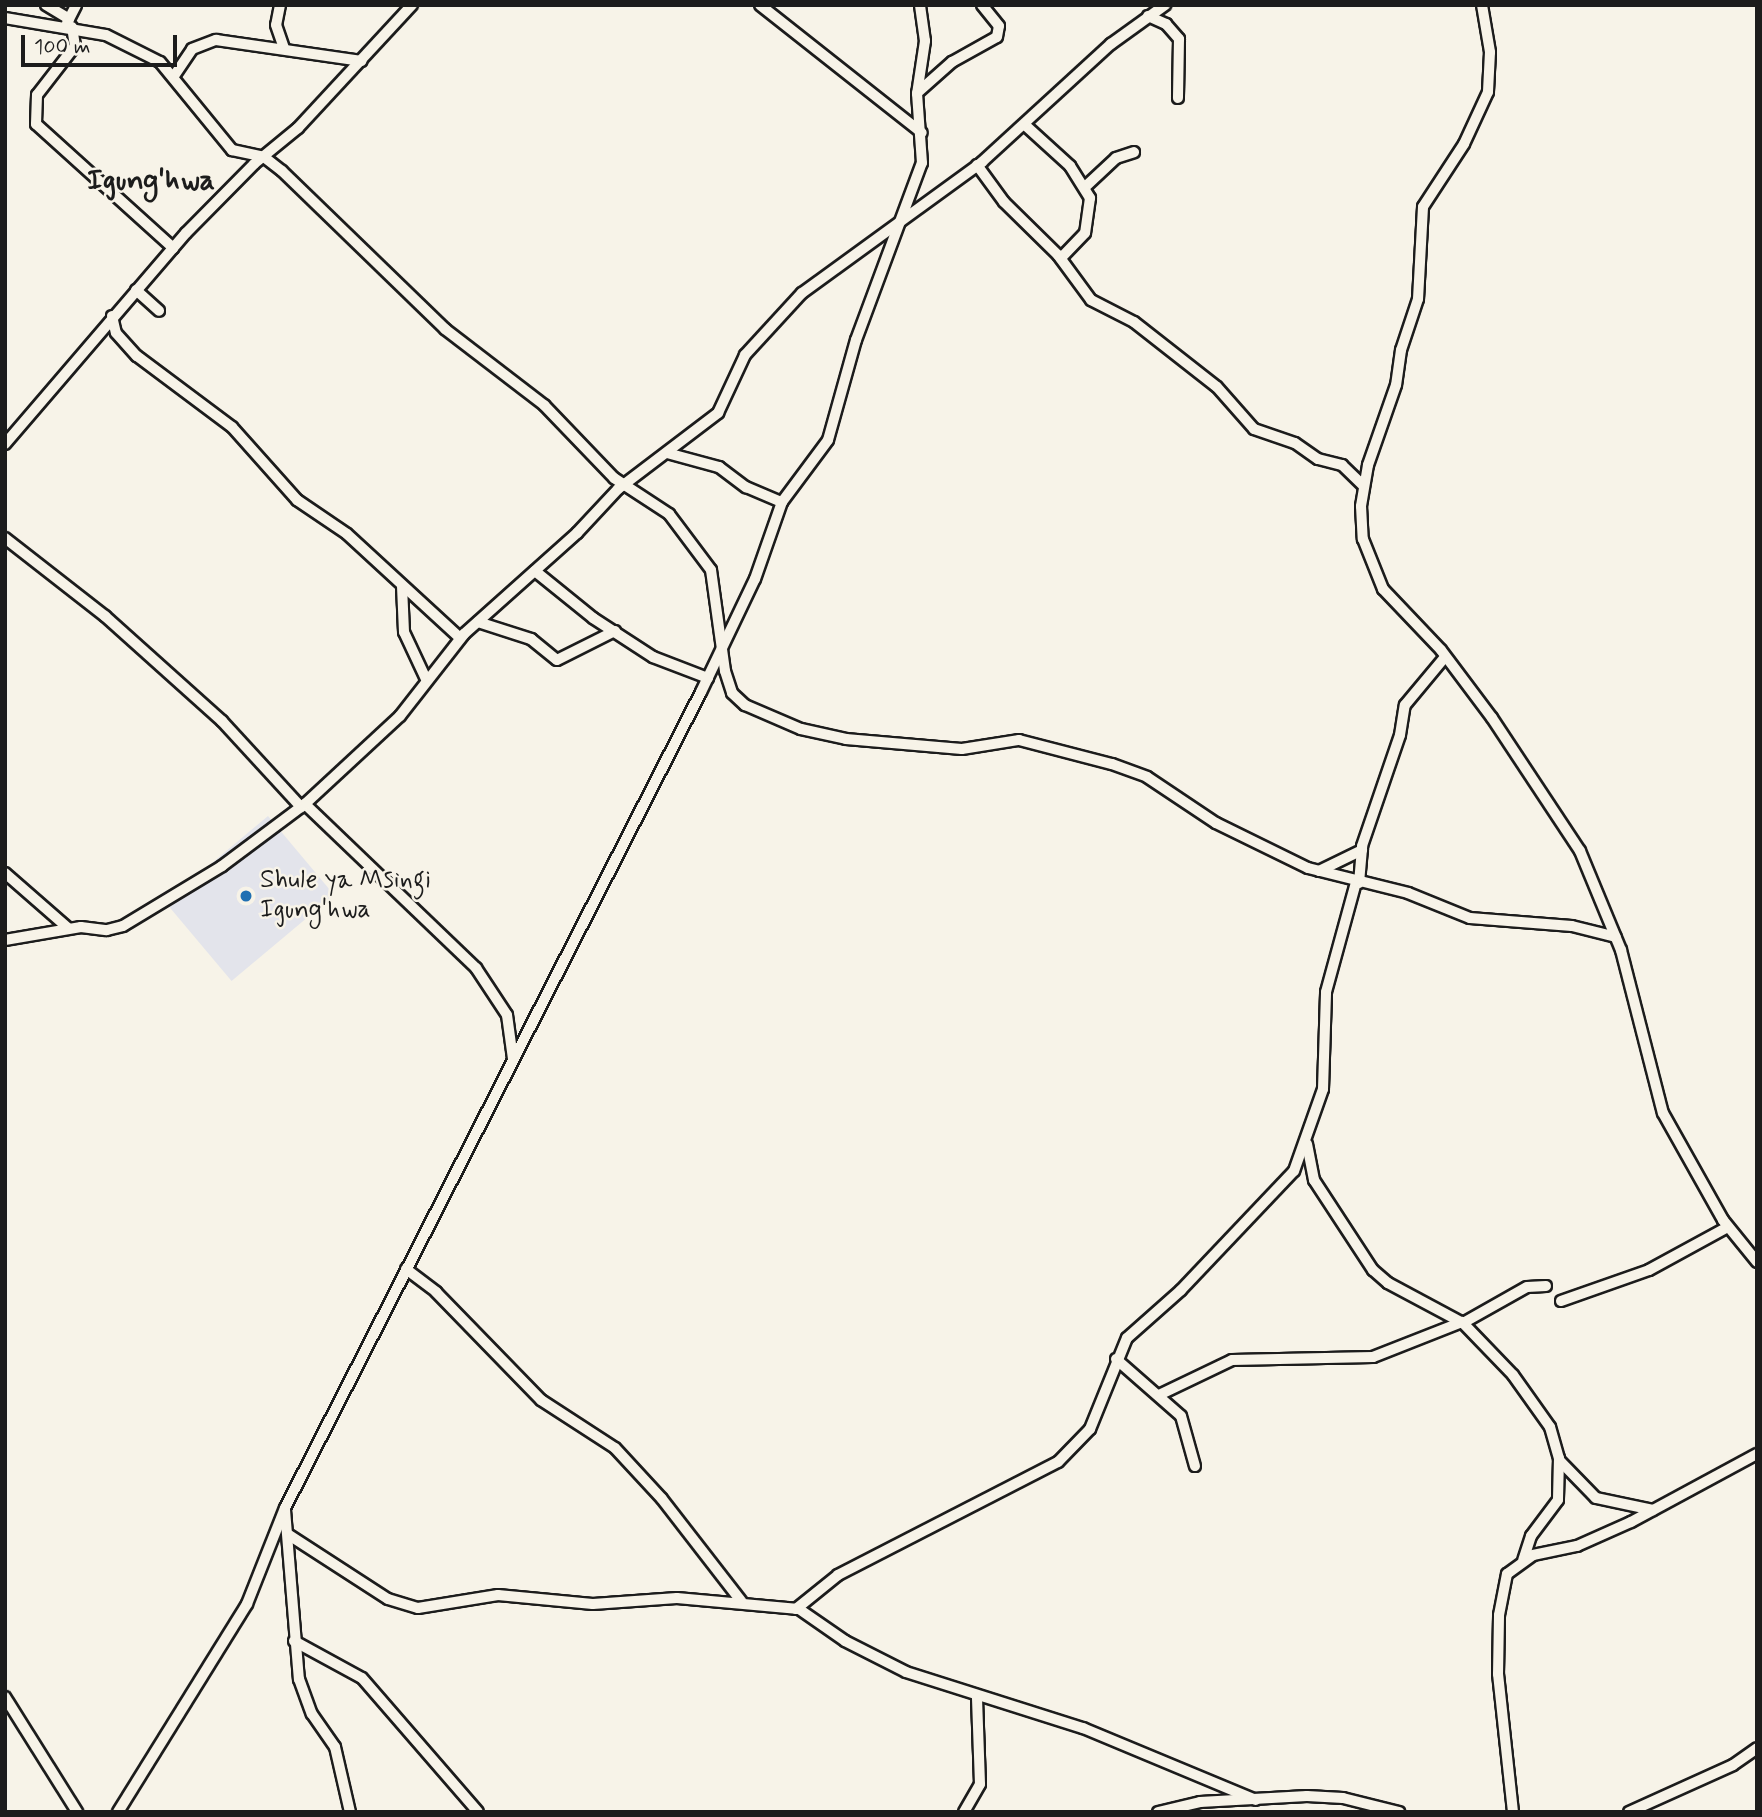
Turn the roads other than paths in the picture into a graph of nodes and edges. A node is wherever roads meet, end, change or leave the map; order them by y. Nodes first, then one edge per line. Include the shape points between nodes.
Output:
1 (46, 5) edge
2 (76, 5) edge
3 (280, 5) edge
4 (412, 5) edge
5 (760, 5) edge
6 (919, 5) edge
7 (982, 5) edge
8 (1164, 5) edge
9 (1482, 5) edge
10 (1148, 16) junction
11 (5, 18) edge
12 (69, 24) junction
13 (284, 48) junction
14 (361, 61) junction
15 (174, 76) junction
16 (917, 93) junction
17 (1178, 98) dead end
18 (1025, 125) junction
19 (922, 133) junction
20 (1135, 152) dead end
21 (264, 157) junction
22 (977, 166) junction
23 (1085, 187) junction
24 (900, 224) junction
25 (173, 248) junction
26 (1061, 258) junction
27 (136, 290) junction
28 (159, 311) dead end
29 (112, 316) junction
30 (5, 444) edge
31 (667, 453) junction
32 (623, 485) junction
33 (1364, 486) junction
34 (782, 502) junction
35 (5, 538) edge
36 (535, 571) junction
37 (402, 586) junction
38 (478, 622) junction
39 (615, 631) junction
40 (460, 638) junction
41 (721, 643) junction
42 (1445, 657) junction
43 (708, 678) junction
44 (426, 679) junction
45 (303, 805) junction
46 (1362, 850) junction
47 (1319, 872) junction
48 (5, 873) edge
49 (1358, 882) junction
50 (68, 928) junction
51 (1616, 937) junction
52 (5, 940) edge
53 (513, 1059) junction
54 (1307, 1143) junction
55 (1728, 1227) junction
56 (1757, 1262) edge
57 (406, 1269) junction
58 (1546, 1286) dead end
59 (1561, 1301) dead end
60 (1462, 1323) junction
61 (1116, 1359) junction
62 (1159, 1395) junction
63 (1757, 1454) edge
64 (1559, 1460) junction
65 (1195, 1466) dead end
66 (285, 1508) junction
67 (1654, 1510) junction
68 (289, 1535) junction
69 (1523, 1560) junction
70 (741, 1602) junction
71 (796, 1609) junction
72 (294, 1641) junction
73 (977, 1696) junction
74 (5, 1697) edge
75 (1757, 1748) edge
76 (1256, 1800) junction
77 (77, 1812) edge
78 (118, 1812) edge
79 (350, 1812) edge
80 (478, 1812) edge
81 (964, 1812) edge
82 (1158, 1812) edge
83 (1399, 1812) edge
84 (1513, 1812) edge
85 (1629, 1812) edge

1 - 12 street
2 - 12 street
3 - 13 street via 276,25
4 - 14 street
5 - 19 street
6 - 16 street via 925,41
7 - 16 street via 999,26 997,37 952,62
8 - 10 street
9 - 33 street via 1490,52 1488,92 1464,144 1423,207 1418,299
10 - 17 street via 1166,24 1178,39
10 - 18 street
11 - 12 street
12 - 15 street via 131,45
12 - 25 street via 75,46 37,95 36,124
13 - 14 street
13 - 15 street via 237,40 203,43 184,58
14 - 21 street via 299,128
15 - 21 street via 232,150
16 - 19 street
18 - 22 street
18 - 23 street via 1070,166
19 - 24 street via 922,163
20 - 23 street via 1116,158
21 - 25 street
21 - 32 street via 444,328 551,411
22 - 24 street
22 - 26 street via 1004,202
23 - 26 street via 1090,198 1089,225
24 - 31 street via 802,293 745,355 718,412
24 - 34 street via 856,340 828,440
25 - 27 street
26 - 33 street via 1091,300 1133,322 1217,387 1247,424 1295,443 1318,459 1342,465
27 - 28 street
27 - 29 street
29 - 30 street
29 - 37 street via 116,333 137,356 232,427 297,500 342,530
31 - 32 street
31 - 34 street via 719,467 746,487
32 - 36 street
32 - 41 street via 662,507 699,550 716,587
33 - 42 street via 1363,539 1373,570 1383,589
34 - 41 street via 755,579
35 - 45 street via 105,616 222,721
36 - 38 street
36 - 39 street
37 - 40 street
37 - 44 street via 404,632
38 - 39 street via 531,639 557,660
38 - 40 street
39 - 43 street via 659,660
40 - 44 street
41 - 43 street
41 - 47 street via 728,685 736,698 801,729 846,739 946,749 1019,740 1112,764 1156,782 1236,834
42 - 46 street via 1405,705
42 - 51 street via 1492,718 1580,851
43 - 53 street
44 - 45 street via 400,716
45 - 50 street via 222,866 123,926
45 - 53 street via 476,968 507,1015
46 - 47 street
46 - 49 street
47 - 49 street
48 - 50 street
49 - 51 street via 1408,893 1470,918 1573,926
49 - 54 street via 1326,992 1323,1089
50 - 52 street
51 - 55 street via 1642,1019 1663,1113
53 - 57 street
54 - 60 street via 1314,1180 1373,1270
54 - 61 street via 1281,1187 1221,1243 1181,1290 1137,1326
55 - 56 street
55 - 59 street via 1649,1270
57 - 66 street
57 - 70 street via 436,1292 541,1400 615,1448 662,1499
58 - 60 street via 1527,1287
60 - 62 street via 1373,1357 1232,1360
60 - 64 street via 1513,1375 1550,1427
61 - 62 street
61 - 71 street via 1090,1429 1058,1462 838,1574
62 - 65 street via 1181,1416
63 - 67 street
64 - 67 street via 1596,1498
64 - 69 street via 1557,1506 1531,1536
66 - 68 street
66 - 78 street via 247,1604
67 - 69 street via 1577,1546
68 - 70 street via 388,1599 418,1608 498,1595 593,1604 677,1598
68 - 72 street
69 - 84 street via 1507,1574 1498,1632 1497,1674
70 - 71 street
71 - 73 street via 873,1656
72 - 79 street via 299,1679 312,1714 335,1746
72 - 80 street via 362,1678
73 - 76 street via 1083,1728
73 - 81 street via 980,1784
74 - 77 street
75 - 85 street via 1733,1765
76 - 82 street via 1200,1802
76 - 83 street via 1343,1798

